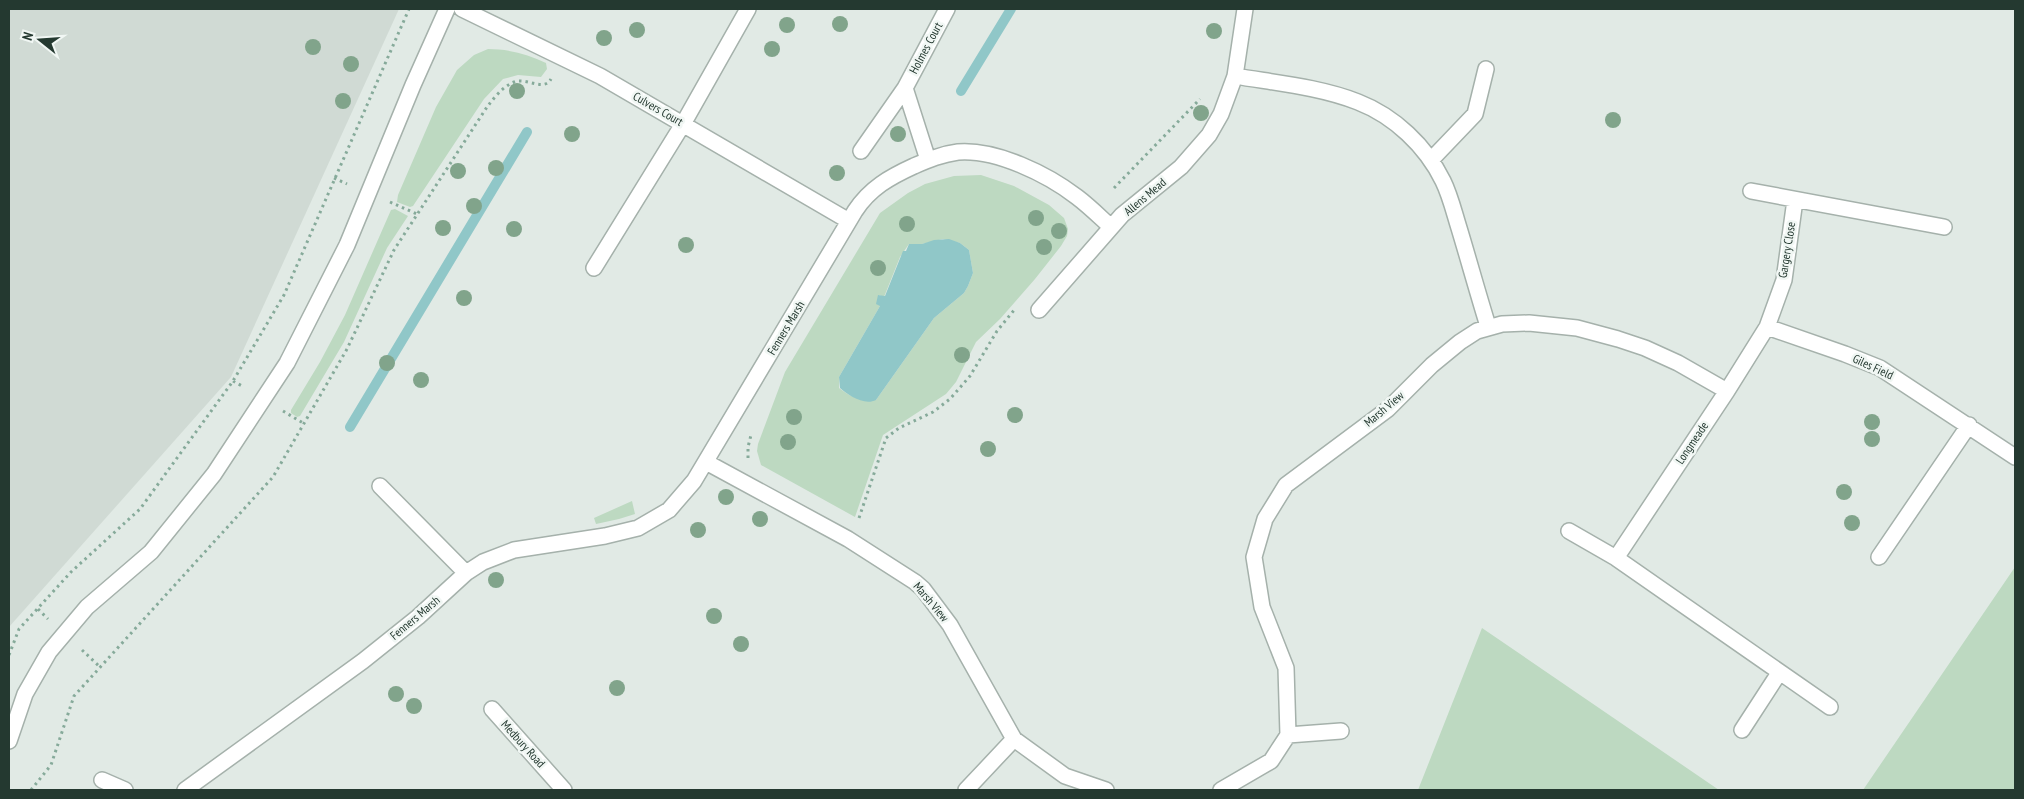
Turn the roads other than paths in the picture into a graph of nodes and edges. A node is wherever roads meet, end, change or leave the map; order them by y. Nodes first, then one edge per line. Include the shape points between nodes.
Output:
1 (447, 9) edge
2 (462, 9) edge
3 (748, 9) edge
4 (947, 9) edge
5 (1245, 9) edge
6 (1486, 69) dead end
7 (1235, 76) junction
8 (905, 88) junction
9 (683, 124) junction
10 (861, 151) dead end
11 (928, 160) junction
12 (1431, 160) junction
13 (1751, 191) dead end
14 (1795, 200) junction
15 (849, 221) junction
16 (1111, 227) junction
17 (1944, 228) dead end
18 (594, 268) dead end
19 (1039, 310) dead end
20 (1488, 326) junction
21 (1767, 327) junction
22 (1727, 391) junction
23 (1969, 426) junction
24 (2015, 457) edge
25 (706, 462) junction
26 (380, 486) dead end
27 (1569, 530) dead end
28 (1879, 557) dead end
29 (1616, 558) junction
30 (466, 573) junction
31 (1779, 672) junction
32 (1830, 707) dead end
33 (492, 709) dead end
34 (1742, 730) dead end
35 (1341, 732) dead end
36 (1288, 735) junction
37 (1014, 739) junction
38 (9, 741) edge
39 (102, 780) dead end
40 (554, 787) edge
41 (125, 790) edge
42 (185, 790) edge
43 (966, 790) edge
44 (1106, 790) edge
45 (1221, 790) edge

1 - 38 street via 347,245 287,363 214,474 151,552 86,607 49,652 25,694
2 - 9 street, Culvers Court via 562,56
3 - 9 street
4 - 8 street, Holmes Court
5 - 7 street, Allens Mead
6 - 12 street via 1475,114
7 - 12 street via 1318,91 1364,104 1399,126
7 - 16 street, Allens Mead via 1221,114 1197,150
8 - 10 street, Holmes Court
8 - 11 street, Holmes Court
9 - 15 street, Culvers Court
9 - 18 street
11 - 15 street, Fenners Marsh via 882,182 865,197
11 - 16 street, Fenners Marsh via 963,152 1010,161 1069,192
12 - 20 street via 1447,190
13 - 14 street
14 - 17 street
14 - 21 street, Gargery Close via 1784,280
15 - 25 street, Fenners Marsh
16 - 19 street, Allens Mead
20 - 22 street, Marsh View via 1521,322 1542,324 1576,328 1618,339 1645,348
20 - 36 street, Marsh View via 1460,342 1388,409 1286,486 1266,519 1254,558 1262,607 1286,668
21 - 22 street, Longmeade
21 - 23 street, Giles Field via 1880,368
22 - 29 street, Longmeade
23 - 24 street, Giles Field
23 - 28 street
25 - 30 street, Fenners Marsh via 676,503 647,524 610,535 514,550 483,562
25 - 37 street, Marsh View via 895,567 923,589 950,625
26 - 30 street
27 - 29 street
29 - 31 street
30 - 42 street, Fenners Marsh via 363,661
31 - 32 street
31 - 34 street
33 - 40 street, Medbury Road
35 - 36 street
36 - 45 street via 1271,760
37 - 43 street
37 - 44 street, Marsh View via 1064,776
39 - 41 street

